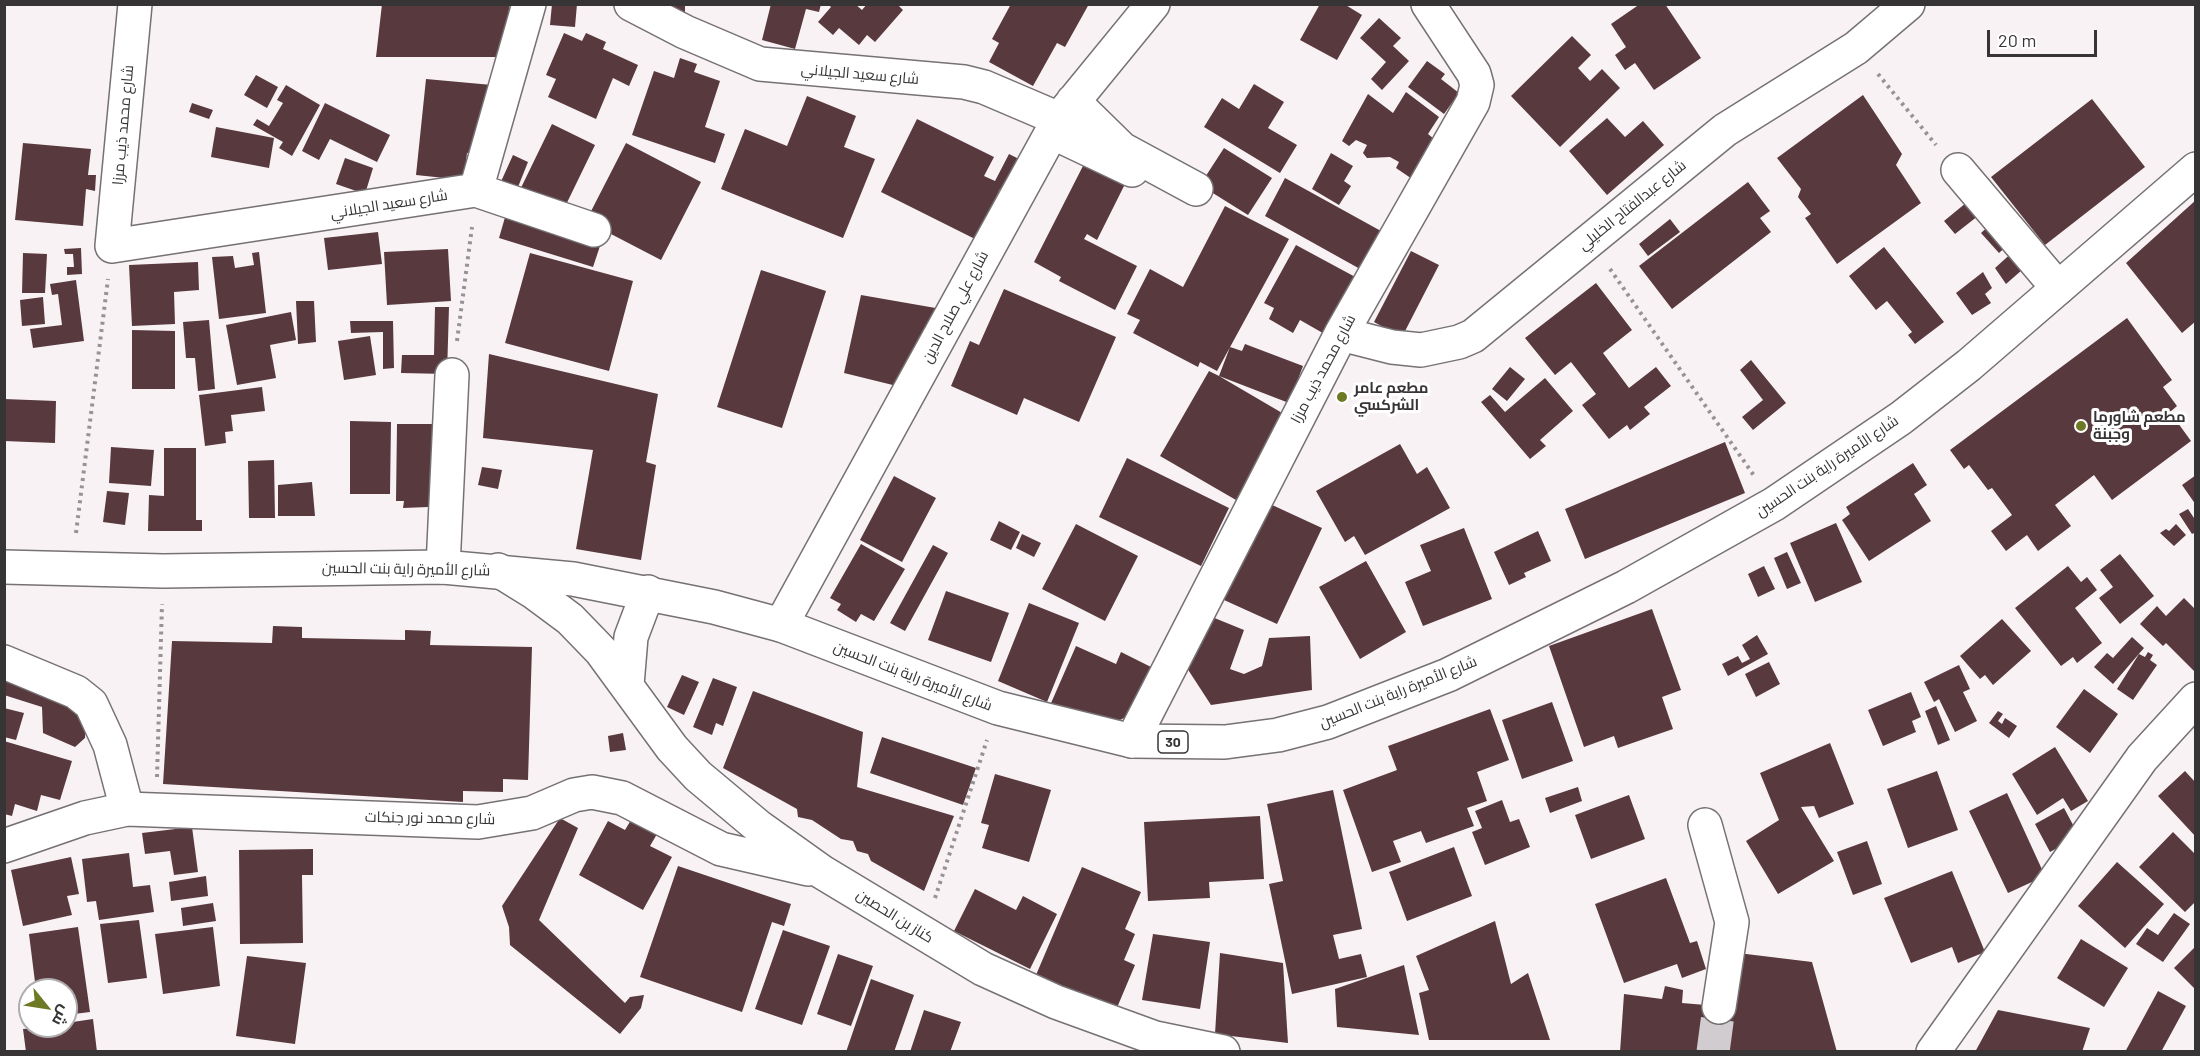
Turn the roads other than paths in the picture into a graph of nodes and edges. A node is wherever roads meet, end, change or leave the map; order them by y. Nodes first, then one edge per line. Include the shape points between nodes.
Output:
1 (135, 4) edge
2 (529, 4) edge
3 (631, 4) edge
4 (1153, 4) edge
5 (1428, 4) edge
6 (1908, 4) edge
7 (1061, 117) junction
8 (1958, 170) road end
9 (2196, 170) edge
10 (1146, 177) dead end
11 (1196, 189) dead end
12 (476, 190) junction
13 (594, 230) dead end
14 (112, 246) joint
15 (2058, 288) junction
16 (1341, 334) junction
17 (452, 375) road end
18 (4, 567) edge
19 (443, 567) junction
20 (498, 570) junction
21 (648, 592) junction
22 (780, 626) junction
23 (4, 662) edge
24 (627, 685) junction
25 (2196, 699) edge
26 (1132, 741) junction
27 (141, 809) junction
28 (1705, 825) dead end
29 (4, 846) edge
30 (822, 872) junction
31 (1719, 1007) tunnel mouth
32 (1223, 1052) edge
33 (1933, 1052) edge

1 - 14 street, شارع محمد ذيب مرزا
2 - 12 street
3 - 7 street, شارع سعيد الجيلاني via 760,64 964,82
4 - 7 street, شارع علي صلاح الدين
5 - 16 street, شارع محمد ذيب مرزا via 1474,74 1475,94
6 - 16 street, شارع عبدالفتاح الخليلي via 1856,48 1725,130 1494,320 1459,342 1434,349 1408,350
7 - 10 street, شارع سعيد الجيلاني
7 - 11 street
7 - 22 street, شارع علي صلاح الدين
8 - 15 street
9 - 15 street, شارع الأميرة راية بنت الحسين / 30
12 - 13 street
12 - 14 street, شارع سعيد الجيلاني
15 - 26 street, شارع الأميرة راية بنت الحسين / 30 via 1901,418 1774,504 1524,639 1448,675 1328,722 1278,735 1225,742
16 - 26 street, شارع محمد ذيب مرزا
17 - 19 street
18 - 19 street, شارع الأميرة راية بنت الحسين / 30 via 162,571
19 - 20 street, شارع الأميرة راية بنت الحسين / 30
20 - 21 street, شارع الأميرة راية بنت الحسين / 30
20 - 24 street, كناز بن الحصين via 570,619
21 - 22 street, شارع الأميرة راية بنت الحسين / 30
21 - 24 street via 631,637
22 - 26 street, شارع الأميرة راية بنت الحسين / 30 via 998,708
23 - 27 street via 76,692 90,704
24 - 30 street, كناز بن الحصين via 698,776
25 - 33 street via 2142,758
27 - 29 street, شارع محمد نور جنكات via 85,818
27 - 30 street, شارع محمد نور جنكات via 478,822 532,813 573,795 592,792 622,798 721,849
28 - 31 street via 1732,922
30 - 32 street, كناز بن الحصين via 983,969 1056,1002 1155,1038

